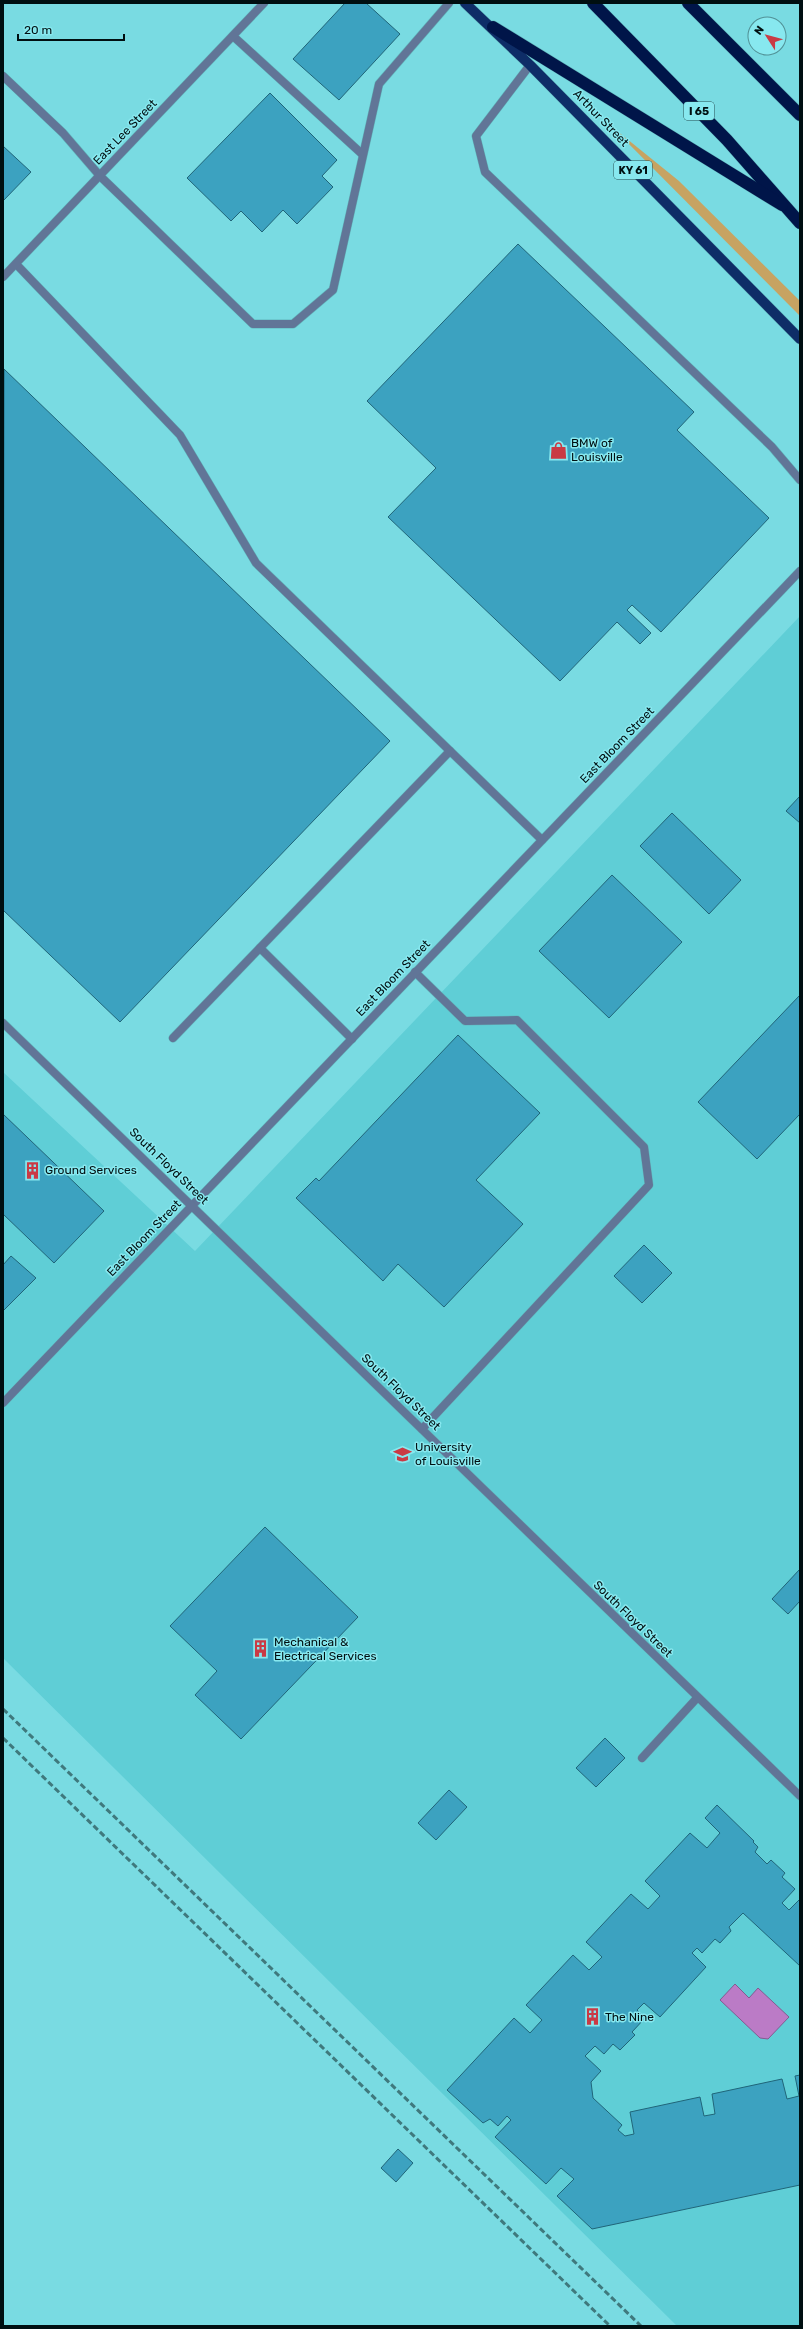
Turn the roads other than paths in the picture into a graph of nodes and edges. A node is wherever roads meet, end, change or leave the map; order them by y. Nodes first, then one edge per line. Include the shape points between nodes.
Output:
1 (264, 3) edge
2 (450, 3) edge
3 (465, 3) edge
4 (593, 3) edge
5 (688, 3) edge
6 (493, 27) junction
7 (233, 36) junction
8 (530, 65) junction
9 (3, 76) edge
10 (800, 115) edge
11 (362, 154) junction
12 (100, 176) junction
13 (782, 205) junction
14 (800, 224) edge
15 (16, 264) junction
16 (3, 277) edge
17 (800, 340) edge
18 (800, 480) edge
19 (800, 571) edge
20 (450, 751) junction
21 (542, 840) junction
22 (260, 948) junction
23 (415, 972) junction
24 (3, 1022) edge
25 (173, 1038) dead end
26 (352, 1039) junction
27 (192, 1205) junction
28 (3, 1403) edge
29 (422, 1429) junction
30 (697, 1698) junction
31 (642, 1758) dead end
32 (800, 1796) edge

1 - 7 street, East Lee Street
2 - 11 street via 379,84
3 - 6 main road, Arthur Street / KY 61
4 - 13 highway, I 65 via 727,140
5 - 10 highway
6 - 8 main road, Arthur Street / KY 61
6 - 13 highway
7 - 11 street
7 - 12 street, East Lee Street
8 - 17 main road, Arthur Street / KY 61
8 - 18 street via 476,136 485,172 772,447
9 - 12 street via 63,133
11 - 12 street via 333,290 293,324 253,324
12 - 15 street, East Lee Street
13 - 14 highway, I 65
15 - 16 street, East Lee Street
15 - 20 street via 180,435 256,563
19 - 21 street, East Bloom Street
20 - 21 street
20 - 22 street
21 - 23 street, East Bloom Street
22 - 25 street
22 - 26 street
23 - 26 street, East Bloom Street
23 - 29 street via 465,1021 517,1020 644,1147 648,1185
24 - 27 street, South Floyd Street
26 - 27 street, East Bloom Street
27 - 28 street, East Bloom Street
27 - 29 street, South Floyd Street
29 - 30 street, South Floyd Street
30 - 31 street
30 - 32 street, South Floyd Street

